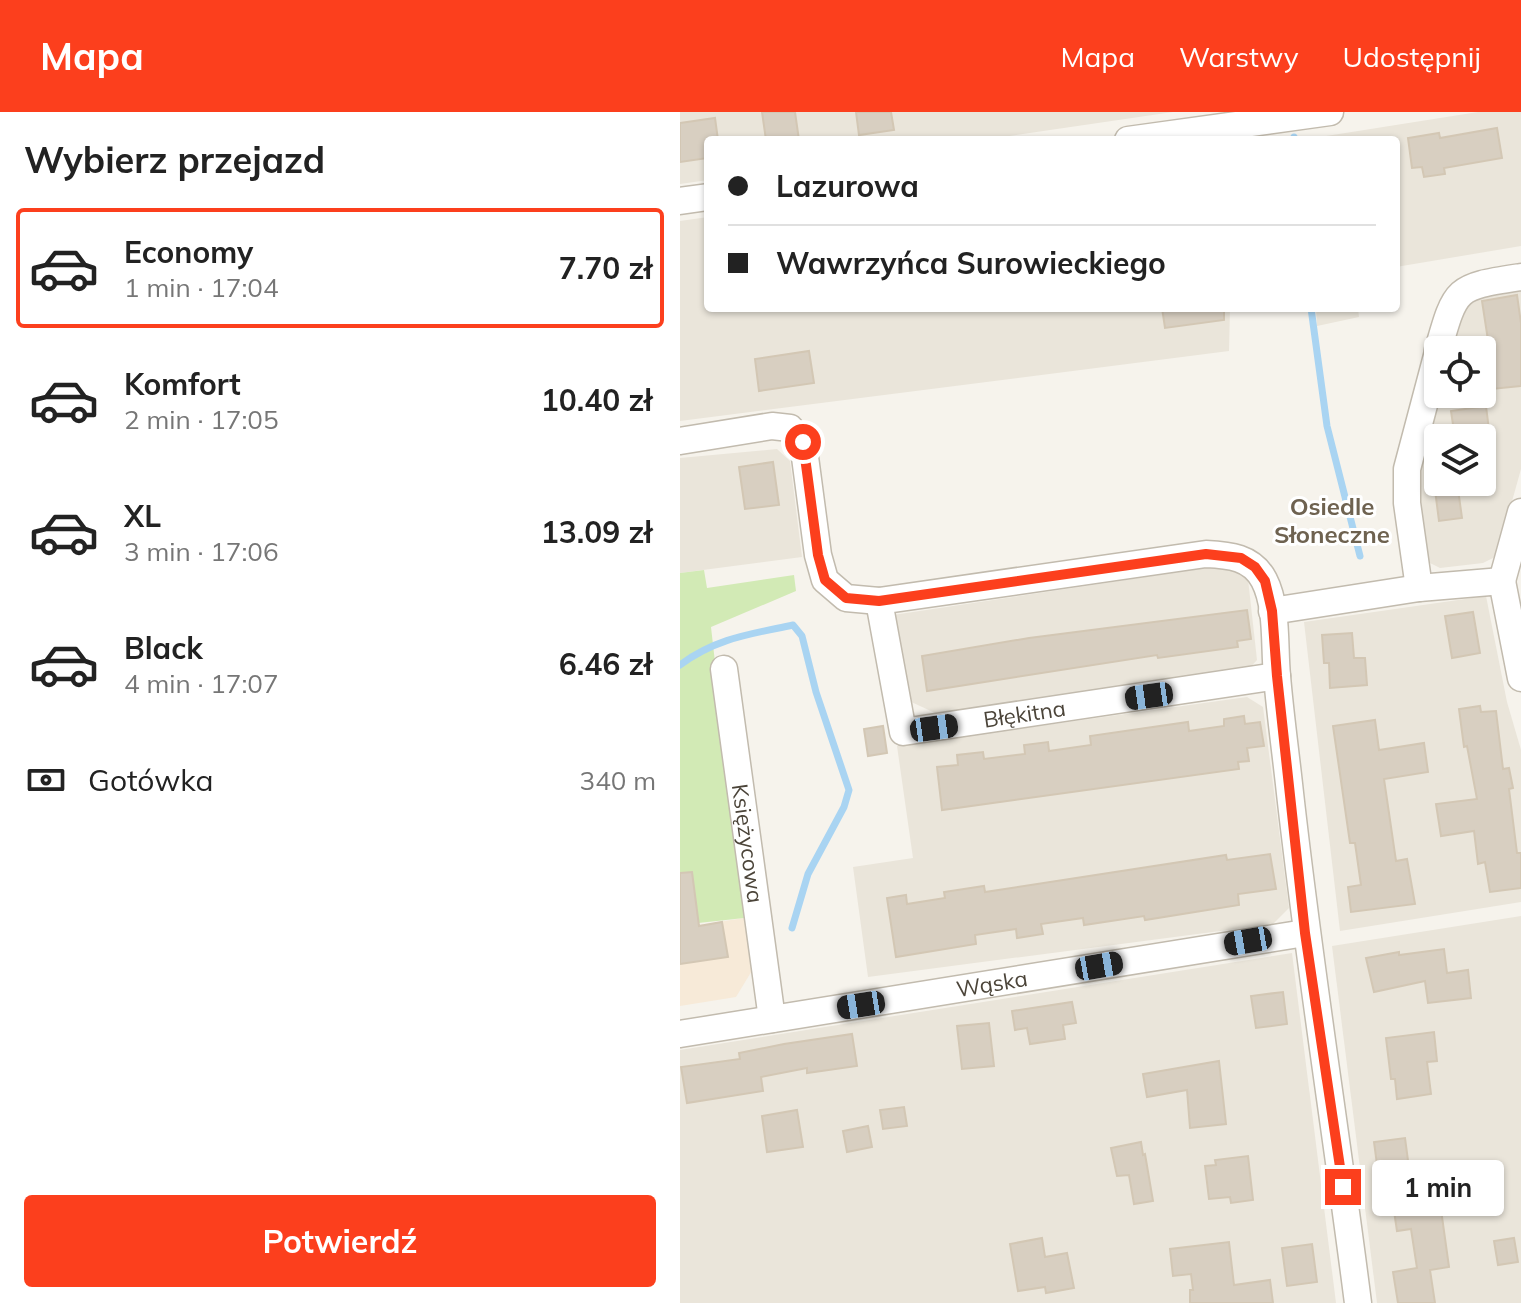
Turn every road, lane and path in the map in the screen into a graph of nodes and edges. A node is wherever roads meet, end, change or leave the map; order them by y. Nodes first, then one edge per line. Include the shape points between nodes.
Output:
1 (1330, 112) edge
2 (1257, 117) edge
3 (1150, 136) edge
4 (704, 198) edge
5 (680, 201) edge
6 (1521, 277) edge
7 (1442, 336) edge
8 (1424, 404) edge
9 (680, 441) edge
10 (1521, 512) edge
11 (1502, 581) junction
12 (1419, 588) junction
13 (879, 601) junction
14 (1272, 611) junction
15 (1519, 661) edge
16 (724, 669) dead end
17 (1277, 676) junction
18 (1305, 933) junction
19 (772, 1019) junction
20 (680, 1034) edge
21 (1358, 1303) edge

1 - 2 street
2 - 3 street
4 - 5 street
6 - 7 street via 1463,290
8 - 12 street via 1407,469
9 - 13 street via 772,426 790,428 803,442 825,580 846,598
10 - 11 street
11 - 12 street
11 - 15 street
12 - 14 street
13 - 14 street via 1206,554 1241,558 1255,567 1265,581
13 - 17 street, Błękitna via 903,732
14 - 17 street
16 - 19 street, Księżycowa
17 - 18 street
18 - 19 street, Wąska
18 - 21 street
19 - 20 street, Wąska

